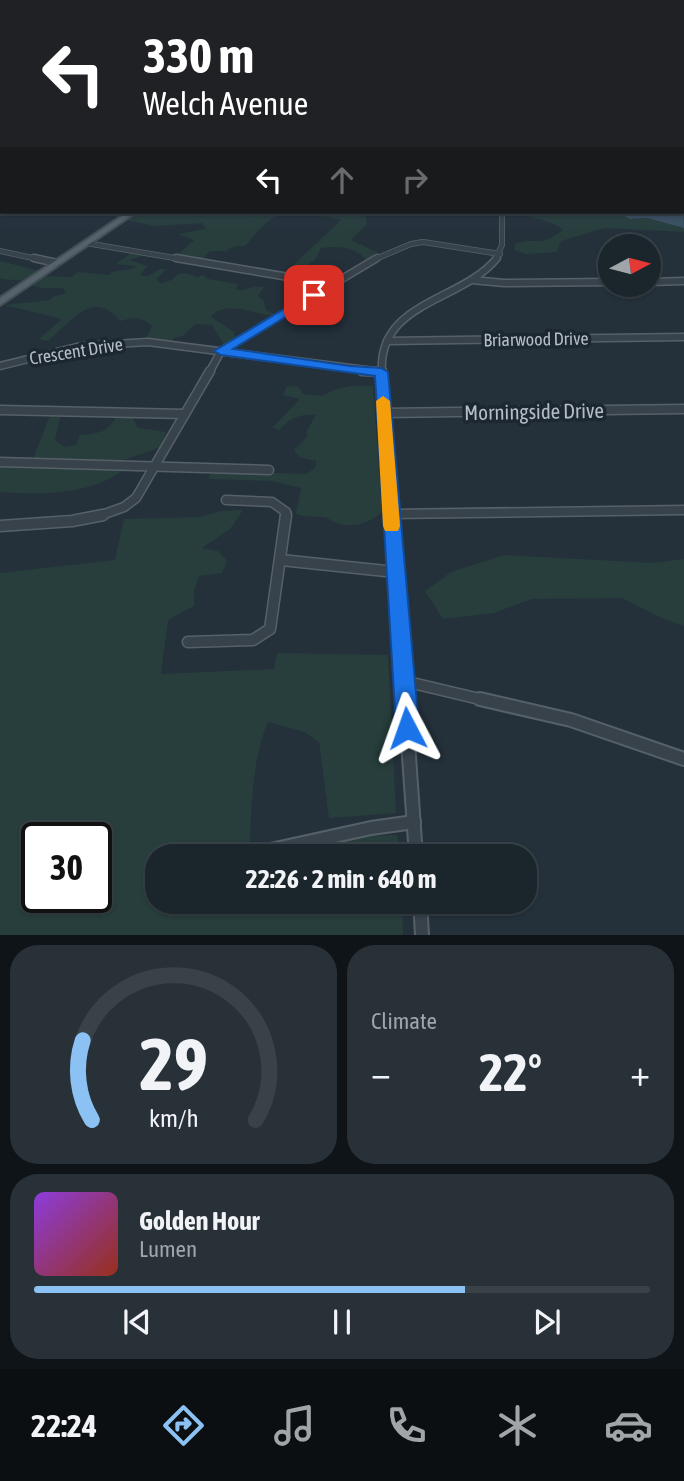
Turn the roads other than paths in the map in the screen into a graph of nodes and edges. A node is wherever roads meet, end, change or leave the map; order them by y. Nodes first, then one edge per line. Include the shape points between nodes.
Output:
1 (129, 214) edge
2 (502, 214) edge
3 (86, 243) junction
4 (0, 251) edge
5 (500, 254) junction
6 (57, 263) junction
7 (472, 280) junction
8 (684, 281) edge
9 (598, 282) edge
10 (662, 282) edge
11 (330, 284) junction
12 (0, 302) edge
13 (684, 337) edge
14 (387, 341) junction
15 (221, 351) junction
16 (0, 365) edge
17 (381, 372) junction
18 (684, 409) edge
19 (0, 410) edge
20 (384, 413) junction
21 (185, 414) junction
22 (0, 462) edge
23 (153, 468) junction
24 (269, 470) dead end
25 (226, 500) dead end
26 (684, 510) edge
27 (391, 513) junction
28 (0, 526) edge
29 (281, 560) junction
30 (395, 572) junction
31 (188, 642) dead end
32 (404, 681) junction
33 (684, 760) edge
34 (414, 822) junction
35 (298, 844) edge
36 (415, 844) edge
37 (421, 914) edge
38 (422, 935) edge

1 - 3 main road
2 - 5 street
3 - 6 main road
3 - 11 street
4 - 6 street
5 - 7 street
5 - 11 street via 436,243 411,244
6 - 12 main road
7 - 9 street
7 - 14 street via 420,305
8 - 10 street
11 - 15 street
13 - 14 street, Briarwood Drive
14 - 17 street
15 - 16 street, Crescent Drive via 148,342 106,343
15 - 17 street, Crescent Drive
15 - 21 street
17 - 20 street
18 - 20 street, Morningside Drive
19 - 21 street
20 - 27 street
21 - 23 street
22 - 23 street
23 - 24 street
23 - 28 street via 129,506 113,513
25 - 29 street via 272,502 286,512
26 - 27 street
27 - 30 street
29 - 30 street
29 - 31 street via 270,629 253,640
30 - 32 street
32 - 33 street via 571,720
32 - 34 street
34 - 35 street
34 - 36 street
37 - 38 street

